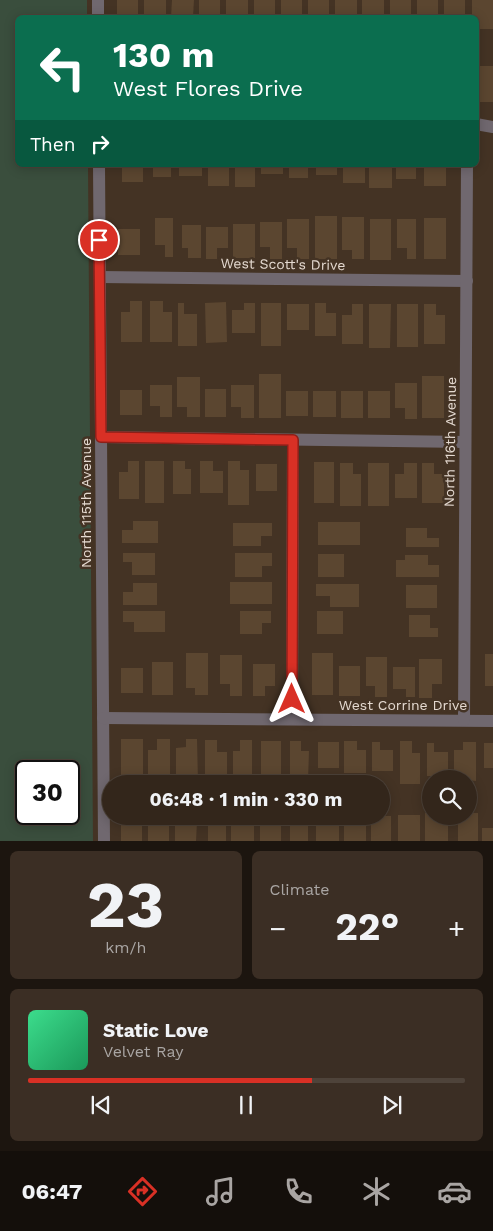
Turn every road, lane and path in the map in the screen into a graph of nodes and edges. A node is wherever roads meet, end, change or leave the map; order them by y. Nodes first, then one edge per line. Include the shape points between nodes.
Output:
1 (98, 0) edge
2 (98, 15) edge
3 (479, 125) edge
4 (493, 127) edge
5 (99, 167) edge
6 (467, 167) edge
7 (100, 277) junction
8 (467, 281) junction
9 (101, 437) junction
10 (293, 440) junction
11 (465, 442) junction
12 (103, 718) junction
13 (292, 719) junction
14 (464, 720) junction
15 (493, 721) edge
16 (104, 841) edge

1 - 2 street
3 - 4 street
5 - 7 street, North 115th Avenue
6 - 8 street, North 116th Avenue
7 - 8 street, West Scott's Drive
7 - 9 street, North 115th Avenue
8 - 11 street, North 116th Avenue
9 - 10 street
9 - 12 street, North 115th Avenue
10 - 11 street
10 - 13 street
11 - 14 street, North 116th Avenue
12 - 13 street, West Corrine Drive
12 - 16 street, North 115th Avenue
13 - 14 street, West Corrine Drive
14 - 15 street, West Corrine Drive

